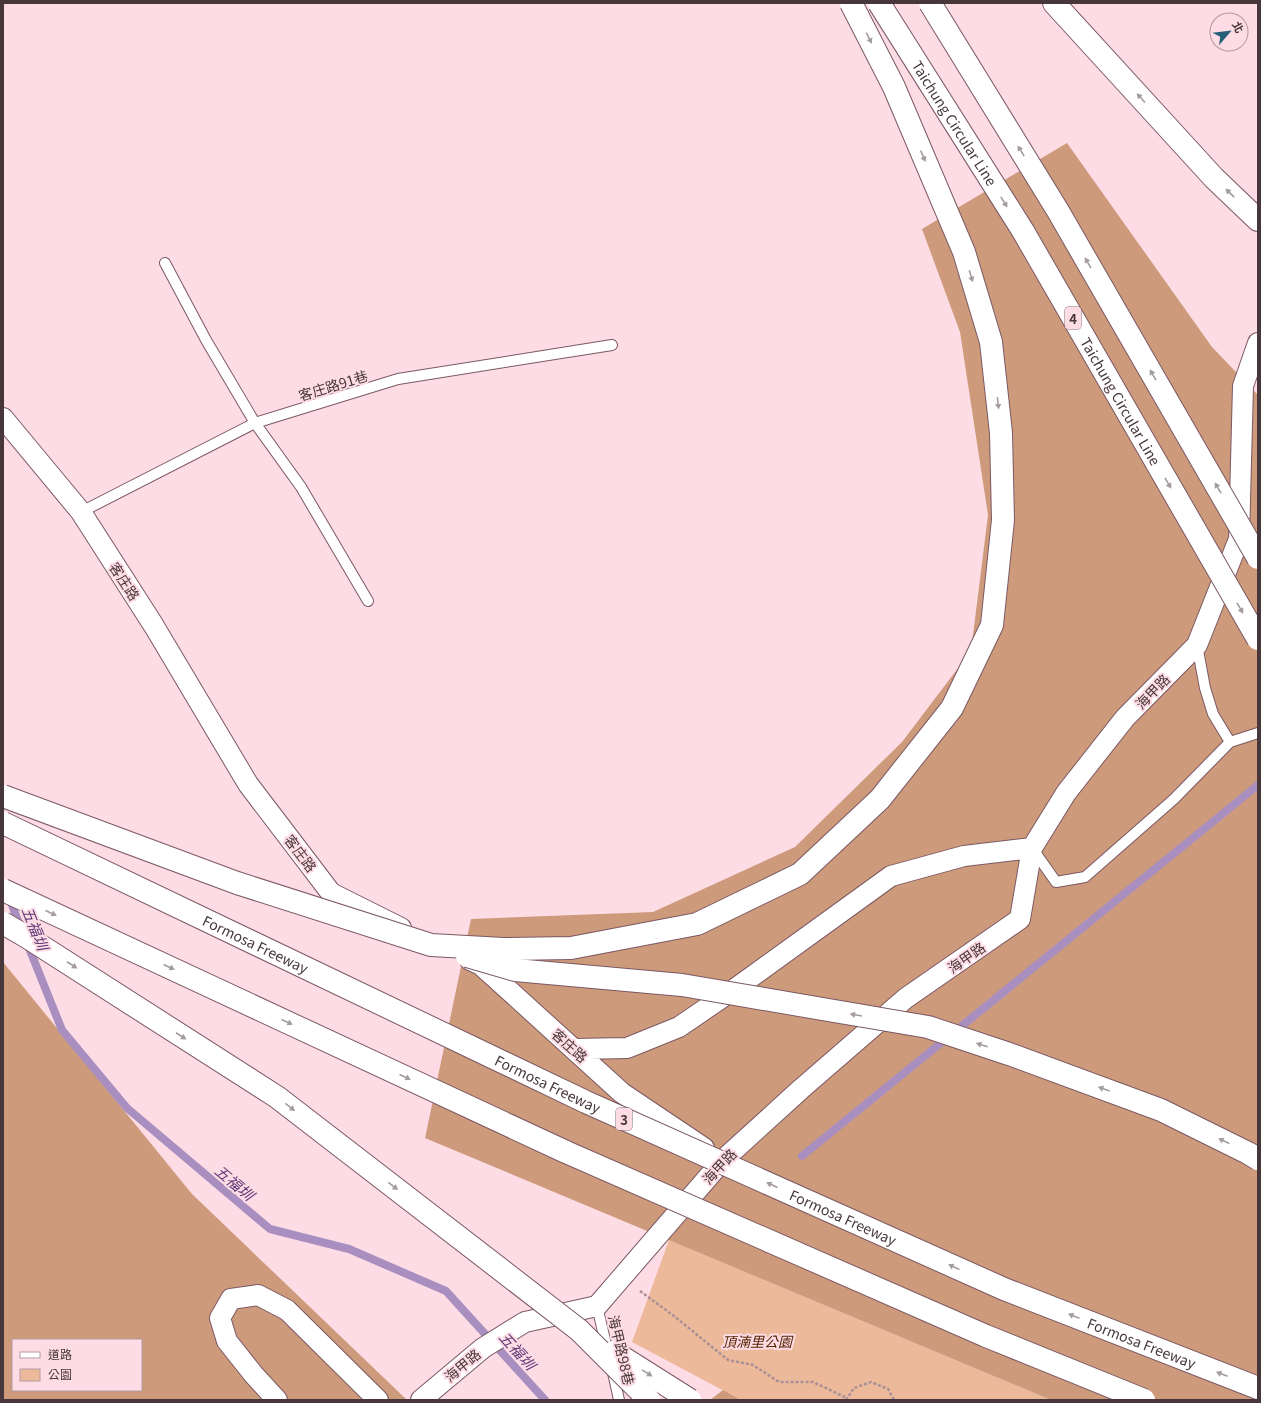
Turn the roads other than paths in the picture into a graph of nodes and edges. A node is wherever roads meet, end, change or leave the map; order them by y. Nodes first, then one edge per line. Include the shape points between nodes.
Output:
1 (851, 3) edge
2 (879, 3) edge
3 (930, 3) edge
4 (1054, 3) edge
5 (1258, 220) edge
6 (165, 263) dead end
7 (1258, 343) edge
8 (612, 345) dead end
9 (3, 418) edge
10 (255, 423) junction
11 (81, 512) junction
12 (1258, 558) edge
13 (368, 601) dead end
14 (1258, 639) edge
15 (1197, 645) junction
16 (1258, 733) edge
17 (1230, 742) junction
18 (3, 796) edge
19 (3, 823) edge
20 (1032, 848) junction
21 (3, 890) edge
22 (3, 923) edge
23 (431, 945) junction
24 (575, 1050) junction
25 (1258, 1159) edge
26 (723, 1160) junction
27 (597, 1306) junction
28 (579, 1330) junction
29 (1258, 1388) edge
30 (277, 1400) edge
31 (378, 1400) edge
32 (421, 1400) edge
33 (619, 1400) edge
34 (649, 1400) edge
35 (690, 1400) edge
36 (1144, 1400) edge

1 -> 23 highway, bridge via 894,87 964,252 991,342 1001,433 1003,520 992,625 952,708 880,799 800,874 697,924 571,948 503,949
2 -> 14 highway, Taichung Circular Line / 4, bridge via 1023,231
12 -> 3 highway, bridge via 1058,211
5 -> 4 highway via 1214,178
6 - 10 lane via 206,340
7 - 15 street, 海甲路 via 1243,386 1239,539
8 - 10 lane, 客庄路91巷 via 398,379
9 - 11 street, 客庄路
10 - 11 lane, 客庄路91巷
10 - 13 lane via 302,487
11 - 24 street, 客庄路 via 154,626 248,784 331,893 395,926 481,965
15 - 17 lane via 1213,714
15 - 20 street, 海甲路 via 1125,718 1066,793
16 - 17 lane
17 - 20 lane via 1174,799 1085,877 1056,882
18 - 23 highway, bridge via 237,883
29 -> 19 highway, Formosa Freeway / 3, bridge via 1004,1289 600,1108
20 - 24 street via 964,856 891,876 679,1027 627,1048
20 - 26 street, 海甲路 via 1020,919 906,998
21 -> 36 highway, bridge via 566,1152 986,1336
22 -> 28 highway, bridge via 277,1097
25 -> 23 highway, bridge via 1161,1110 928,1027 682,986 516,970
24 - 26 street, 客庄路 via 622,1093
26 - 27 street, 海甲路
27 - 32 street, 海甲路 via 525,1322 483,1348
27 - 33 lane, 海甲路98巷
28 - 34 highway, bridge
28 -> 35 highway, bridge
30 - 31 street via 227,1341 220,1318 231,1299 258,1295 287,1310

